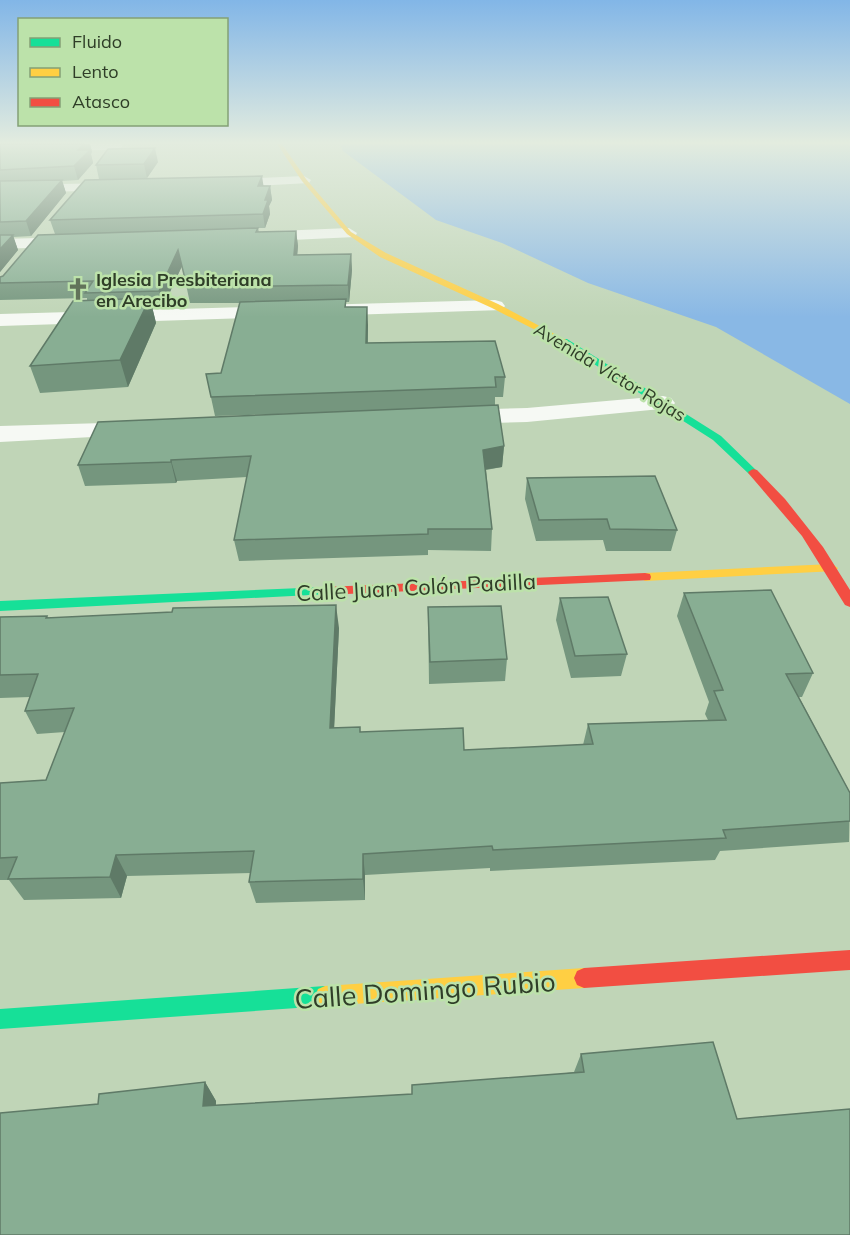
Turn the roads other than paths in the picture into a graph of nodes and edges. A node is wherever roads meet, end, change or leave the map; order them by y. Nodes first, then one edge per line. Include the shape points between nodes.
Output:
1 (72, 202) edge
2 (322, 202) edge
3 (68, 207) edge
4 (53, 225) edge
5 (349, 233) junction
6 (235, 237) edge
7 (96, 241) edge
8 (38, 243) junction
9 (0, 244) edge
10 (23, 261) edge
11 (495, 306) junction
12 (0, 320) edge
13 (663, 403) junction
14 (432, 418) edge
15 (168, 428) edge
16 (0, 434) edge
17 (832, 568) junction
18 (850, 602) edge
19 (0, 606) edge
20 (850, 960) edge
21 (0, 1019) edge

1 - 3 street
2 - 5 street, Avenida Víctor Rojas
4 - 8 street
5 - 6 street
5 - 11 street, Avenida Víctor Rojas via 392,259
7 - 8 street
8 - 9 street
8 - 10 street
11 - 12 street
11 - 13 street, Avenida Víctor Rojas via 579,349
13 - 14 street via 527,415
13 - 17 street, Avenida Víctor Rojas via 717,438 769,488
15 - 16 street
17 - 18 street, Avenida Víctor Rojas
17 - 19 street, Calle Juan Colón Padilla
20 - 21 street, Calle Domingo Rubio

